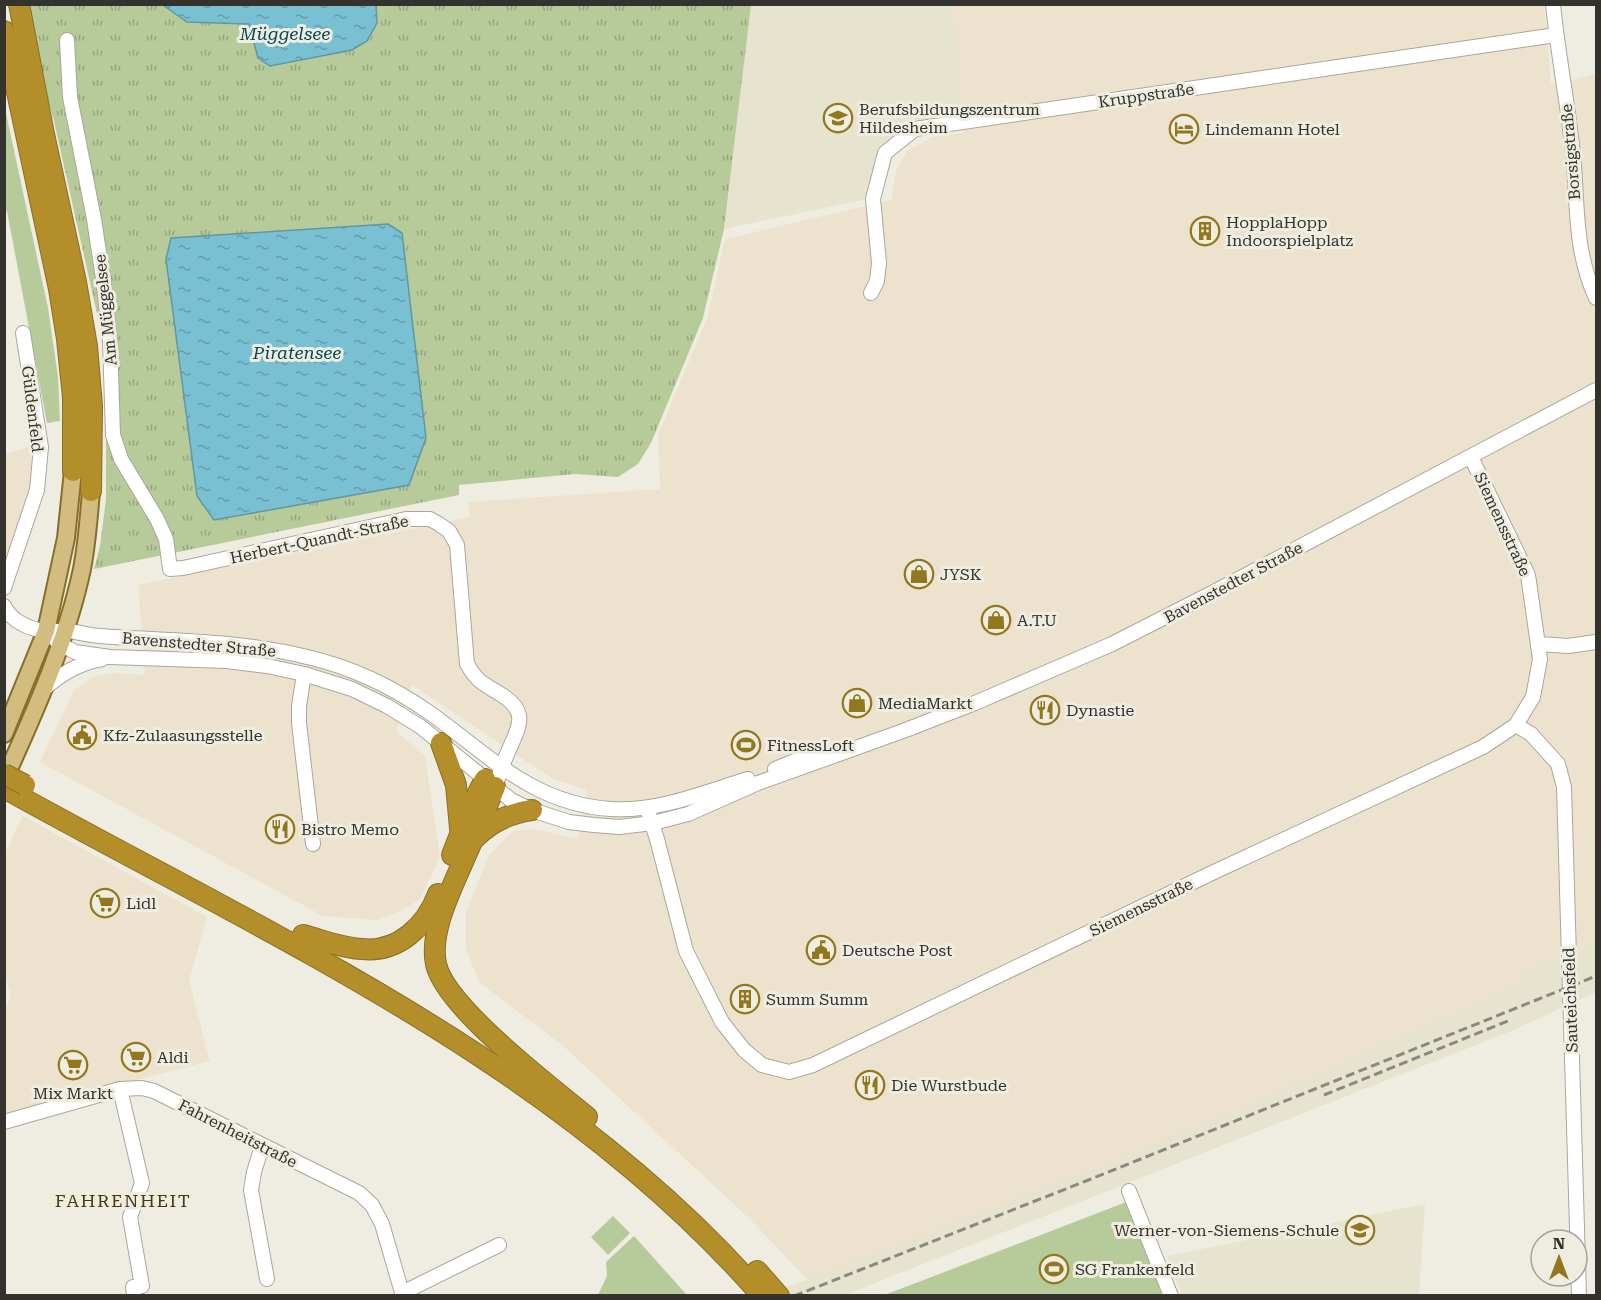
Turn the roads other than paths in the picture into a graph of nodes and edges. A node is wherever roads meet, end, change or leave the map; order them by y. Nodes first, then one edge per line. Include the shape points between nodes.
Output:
1 (19, 4) edge
2 (1553, 4) edge
3 (4, 31) edge
4 (1556, 35) junction
5 (67, 40) dead end
6 (871, 293) dead end
7 (1596, 298) edge
8 (23, 333) dead end
9 (1596, 390) edge
10 (1471, 457) junction
11 (73, 471) joint
12 (91, 491) joint
13 (170, 569) joint
14 (4, 588) edge
15 (4, 606) edge
16 (46, 631) junction
17 (63, 637) junction
18 (1596, 642) edge
19 (1539, 644) junction
20 (110, 657) junction
21 (304, 674) junction
22 (41, 692) junction
23 (1516, 725) junction
24 (4, 734) edge
25 (441, 743) junction
26 (856, 747) junction
27 (501, 767) junction
28 (4, 774) edge
29 (4, 780) edge
30 (490, 783) junction
31 (16, 790) edge
32 (647, 808) junction
33 (532, 810) junction
34 (652, 823) junction
35 (466, 837) junction
36 (313, 844) dead end
37 (303, 935) junction
38 (120, 1089) junction
39 (587, 1117) junction
40 (4, 1122) edge
41 (262, 1146) junction
42 (615, 1147) junction
43 (1129, 1191) dead end
44 (499, 1245) dead end
45 (267, 1279) dead end
46 (767, 1292) edge
47 (403, 1294) edge
48 (134, 1296) edge
49 (1171, 1296) edge
50 (1579, 1296) edge

1 - 12 highway via 87,346 92,406
2 - 4 street, Borsigstraße
3 - 11 highway via 67,339 73,397
4 - 6 street, Kruppstraße via 915,129 885,153 873,199 879,263
4 - 7 street, Borsigstraße via 1573,155 1579,239
5 - 13 street, Am Müggelsee via 70,97 104,285 113,435 121,459 166,539
8 - 14 street, Güldenfeld via 41,447 37,490
9 - 10 street, Bavenstedter Straße
10 - 19 street, Siemensstraße via 1528,575
10 - 26 street, Bavenstedter Straße via 1112,644 975,703
11 - 16 main road via 66,538
12 - 17 main road via 87,543
13 - 27 street, Herbert-Quandt-Straße via 394,520 430,519 444,526 456,545 467,664 476,679 512,701 518,713 517,735
15 - 16 street via 14,619
16 - 17 street, Bavenstedter Straße
16 - 24 main road
17 - 20 street, Bavenstedter Straße via 75,652
17 - 22 main road
17 - 27 street, Bavenstedter Straße via 229,643 309,657 359,673 394,691 429,712
18 - 19 street via 1568,646
19 - 23 street, Siemensstraße via 1533,697
20 - 21 street, Bavenstedter Straße via 227,661
20 - 22 street via 76,667
21 - 25 street, Bavenstedter Straße via 352,689 387,706
21 - 36 street via 299,723
22 - 29 main road
23 - 34 street, Siemensstraße via 1483,747 876,1036 789,1072 762,1065 722,1022 686,951
23 - 50 street, Sauteichsfeld via 1531,734 1558,764 1564,787
25 - 30 street, Bavenstedter Straße
25 - 35 highway via 456,785
26 - 32 street, Bavenstedter Straße via 805,757 756,777
26 - 34 street, Bavenstedter Straße via 688,814
27 - 30 street, Herbert-Quandt-Straße
27 - 32 street, Bavenstedter Straße via 528,786 576,804
28 - 31 highway, bridge
30 - 33 street, Bavenstedter Straße
30 - 35 highway
31 - 37 highway
31 - 42 highway via 358,981
32 - 34 street, Siemensstraße
33 - 34 street, Bavenstedter Straße via 594,825
33 - 35 highway via 511,814
35 - 37 highway via 434,903 418,929 407,937 364,950
35 - 39 highway via 439,923 435,950 441,976 481,1026
37 - 39 highway via 436,1014
38 - 40 street, Fahrenheitstraße
38 - 41 street, Fahrenheitstraße via 154,1091
38 - 48 street via 142,1183 130,1217 142,1286 133,1287
39 - 42 highway
41 - 45 street via 251,1190
41 - 47 street, Fahrenheitstraße via 359,1193 372,1205 382,1224
42 - 46 highway
43 - 49 street
44 - 47 street

